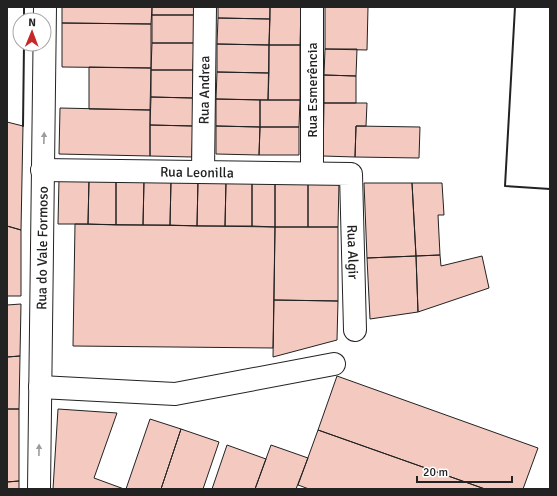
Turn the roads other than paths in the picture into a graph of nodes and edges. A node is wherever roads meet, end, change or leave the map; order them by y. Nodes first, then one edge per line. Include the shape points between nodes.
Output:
1 (45, 7) edge
2 (206, 7) edge
3 (312, 7) edge
4 (42, 170) junction
5 (203, 172) junction
6 (312, 174) junction
7 (352, 174) joint
8 (354, 330) dead end
9 (334, 364) dead end
10 (40, 387) junction
11 (39, 489) edge

4 -> 1 street, Rua do Vale Formoso
2 - 5 street, Rua Andrea
3 - 6 street, Rua Esmerência
4 - 5 street, Rua Leonilla
4 - 10 street, Rua do Vale Formoso
5 - 6 street, Rua Leonilla
6 - 7 street, Rua Leonilla
7 - 8 street, Rua Algir
9 - 10 street via 175,394
11 -> 10 street, Rua do Vale Formoso

